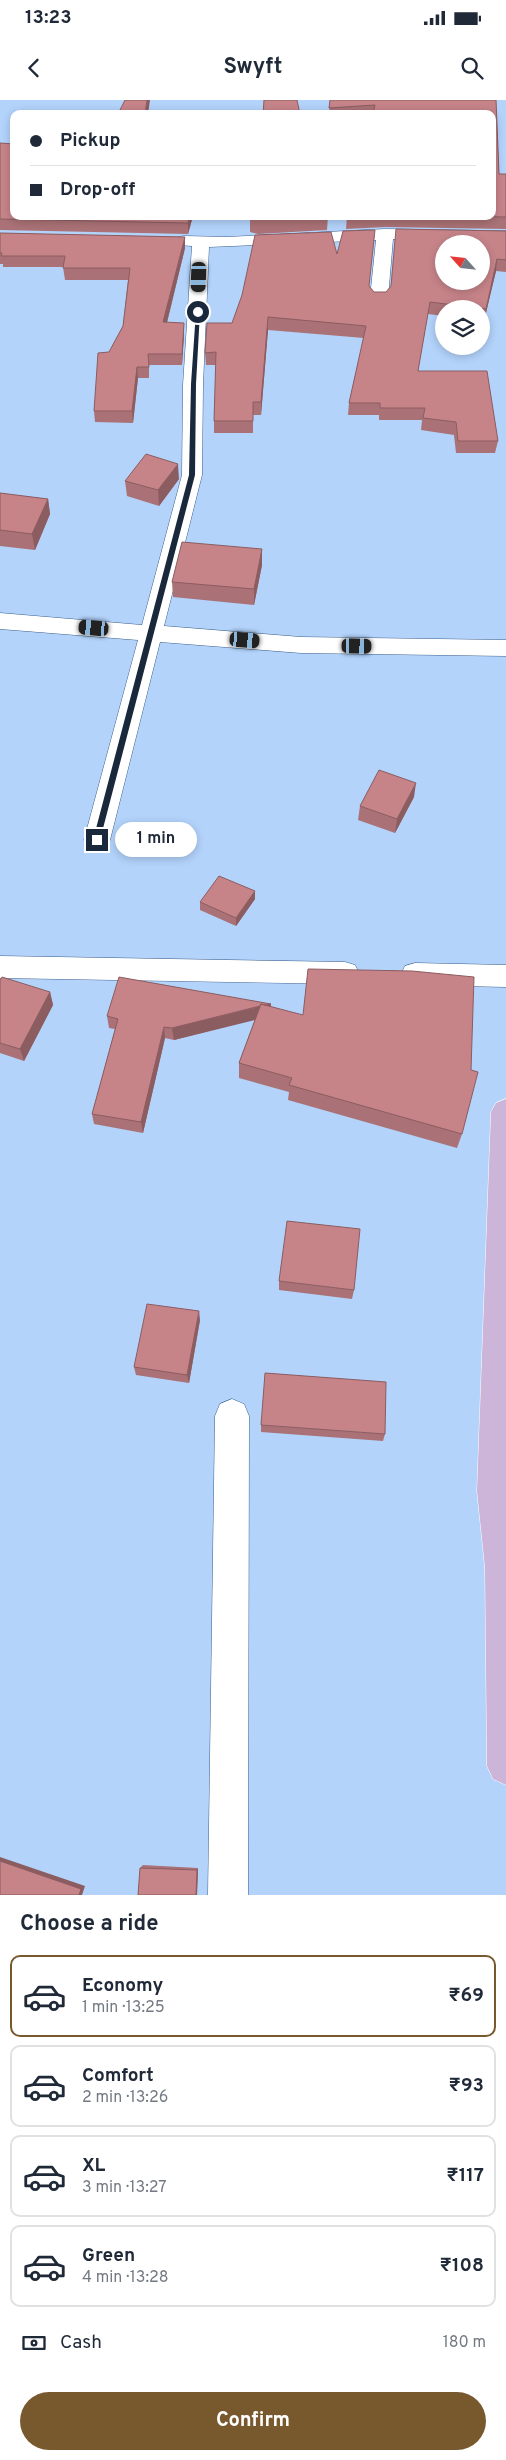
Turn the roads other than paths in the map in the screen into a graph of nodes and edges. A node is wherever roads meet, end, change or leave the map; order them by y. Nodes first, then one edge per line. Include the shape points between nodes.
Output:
1 (385, 234) junction
2 (506, 236) edge
3 (172, 241) edge
4 (201, 242) junction
5 (379, 298) edge
6 (0, 621) edge
7 (151, 633) junction
8 (506, 648) edge
9 (97, 840) dead end
10 (0, 968) edge
11 (506, 976) edge
12 (506, 1112) edge
13 (232, 1416) dead end
14 (506, 1766) edge
15 (228, 1895) edge

1 - 2 street
1 - 4 street
1 - 5 street
3 - 4 street
4 - 7 street via 193,384 192,475
6 - 7 street
7 - 8 street via 301,645
7 - 9 street
10 - 11 street
12 - 14 main road via 494,1491 503,1568
13 - 15 street

